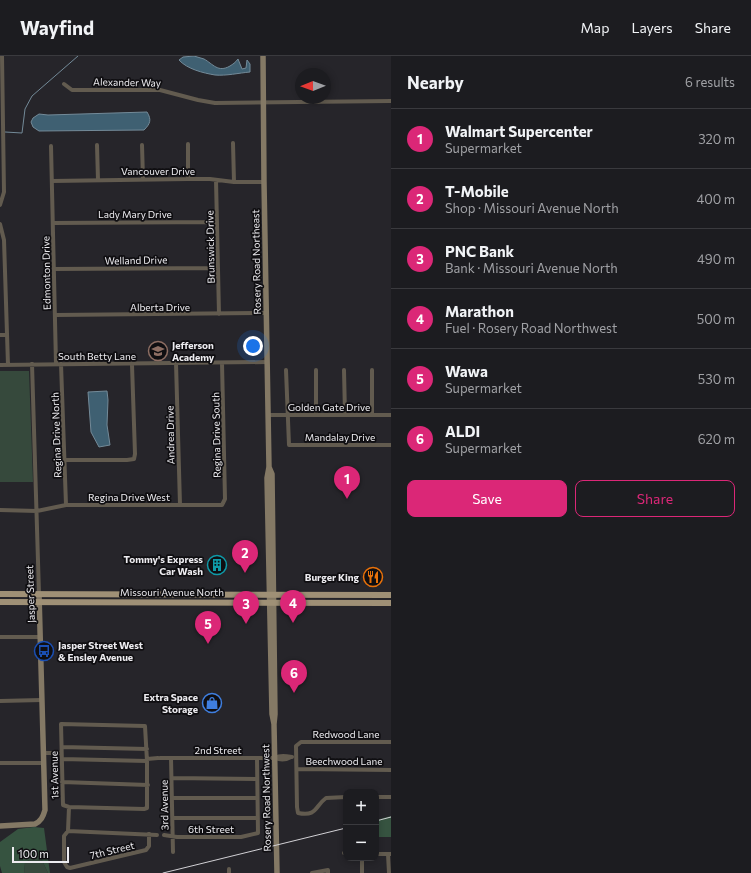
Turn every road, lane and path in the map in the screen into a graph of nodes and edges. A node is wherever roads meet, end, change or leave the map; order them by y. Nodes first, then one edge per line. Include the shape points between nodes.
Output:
1 (263, 56) edge
2 (1, 58) edge
3 (64, 84) dead end
4 (391, 101) edge
5 (1, 102) edge
6 (262, 102) junction
7 (233, 143) dead end
8 (188, 144) dead end
9 (97, 145) dead end
10 (142, 145) dead end
11 (51, 146) dead end
12 (1, 154) edge
13 (143, 179) junction
14 (188, 179) junction
15 (52, 180) junction
16 (98, 180) junction
17 (216, 180) junction
18 (234, 182) junction
19 (264, 182) junction
20 (0, 205) edge
21 (217, 222) junction
22 (53, 223) junction
23 (0, 224) edge
24 (218, 268) junction
25 (54, 269) junction
26 (219, 314) junction
27 (266, 314) junction
28 (55, 315) junction
29 (0, 335) edge
30 (7, 335) junction
31 (267, 362) junction
32 (222, 363) junction
33 (32, 364) junction
34 (56, 364) junction
35 (61, 364) junction
36 (132, 364) junction
37 (176, 364) junction
38 (0, 365) edge
39 (8, 365) junction
40 (286, 370) dead end
41 (316, 370) dead end
42 (344, 370) dead end
43 (372, 370) dead end
44 (268, 415) junction
45 (288, 415) junction
46 (316, 415) junction
47 (345, 415) junction
48 (372, 415) junction
49 (391, 415) edge
50 (391, 445) edge
51 (64, 460) junction
52 (66, 505) junction
53 (180, 505) junction
54 (222, 505) joint
55 (0, 510) edge
56 (36, 511) junction
57 (0, 594) edge
58 (39, 594) junction
59 (159, 595) junction
60 (202, 595) junction
61 (272, 595) junction
62 (391, 595) edge
63 (391, 599) edge
64 (0, 602) edge
65 (39, 602) junction
66 (117, 602) junction
67 (155, 602) junction
68 (272, 603) junction
69 (352, 603) junction
70 (391, 603) edge
71 (0, 637) edge
72 (40, 637) junction
73 (270, 652) junction
74 (275, 676) junction
75 (0, 700) edge
76 (42, 700) junction
77 (274, 724) junction
78 (391, 742) edge
79 (62, 747) junction
80 (147, 749) junction
81 (44, 753) junction
82 (61, 753) junction
83 (296, 757) junction
84 (171, 758) junction
85 (275, 758) junction
86 (62, 759) junction
87 (257, 759) junction
88 (147, 760) junction
89 (0, 763) edge
90 (44, 763) junction
91 (297, 769) junction
92 (391, 770) edge
93 (172, 778) junction
94 (257, 779) junction
95 (62, 782) junction
96 (148, 785) junction
97 (343, 797) edge
98 (379, 797) edge
99 (391, 797) edge
100 (172, 798) junction
101 (257, 798) junction
102 (69, 807) junction
103 (172, 818) junction
104 (258, 818) junction
105 (0, 826) edge
106 (68, 831) junction
107 (149, 834) junction
108 (158, 835) dead end
109 (164, 835) dead end
110 (173, 836) junction
111 (173, 852) dead end
112 (379, 854) edge
113 (390, 854) edge
114 (362, 861) edge
115 (67, 867) joint
116 (328, 871) edge
117 (277, 873) edge
118 (312, 873) edge
119 (362, 873) edge
120 (388, 873) edge

1 - 6 street, Rosery Road Northeast
2 - 5 street
3 - 6 street, Alexander Way via 72,90 160,90 215,103
4 - 6 street, Alexander Way
5 - 12 street
6 - 19 street, Rosery Road Northeast
7 - 18 street
8 - 14 street
9 - 16 street
10 - 13 street
11 - 15 street, Edmonton Drive
12 - 20 street via 4,192
13 - 14 street, Vancouver Drive
13 - 16 street, Vancouver Drive
14 - 17 street, Vancouver Drive
15 - 16 street, Vancouver Drive
15 - 22 street, Edmonton Drive
17 - 18 street, Vancouver Drive
17 - 21 street, Brunswick Drive
18 - 19 street, Vancouver Drive
19 - 27 street, Rosery Road Northeast
21 - 22 street, Lady Mary Drive
21 - 24 street, Brunswick Drive
22 - 25 street, Edmonton Drive
23 - 30 street via 4,240
24 - 25 street, Welland Drive
24 - 26 street, Brunswick Drive
25 - 28 street, Edmonton Drive
26 - 27 street, Alberta Drive
26 - 28 street, Alberta Drive
27 - 31 street, Rosery Road Northeast
28 - 34 street, Edmonton Drive
29 - 30 street
30 - 39 street
31 - 32 street, South Betty Lane
31 - 44 street, Rosery Road Northeast
32 - 37 street, South Betty Lane
32 - 54 street, Regina Drive South via 225,499
33 - 34 street, South Betty Lane
33 - 39 street, South Betty Lane
33 - 56 street, Jasper Street
34 - 35 street, South Betty Lane
35 - 36 street, South Betty Lane
35 - 51 street, Regina Drive North
36 - 37 street, South Betty Lane
36 - 51 street via 134,459
37 - 53 street, Andrea Drive
38 - 39 street, South Betty Lane
40 - 45 street
41 - 46 street
42 - 47 street
43 - 48 street
44 - 45 street, Golden Gate Drive
44 - 61 street, Rosery Road Northeast via 267,478
45 - 46 street, Golden Gate Drive
45 - 50 street, Mandalay Drive via 289,445
46 - 47 street, Golden Gate Drive
47 - 48 street, Golden Gate Drive
48 - 49 street, Golden Gate Drive
51 - 52 street, Regina Drive North
52 - 53 street, Regina Drive West
52 - 56 street, Regina Drive West
53 - 54 street, Regina Drive West
55 - 56 street, Regina Drive West
56 - 58 street, Jasper Street
57 - 58 main road, Missouri Avenue North
58 - 59 main road, Missouri Avenue North
58 - 65 street, Jasper Street
59 - 60 main road, Missouri Avenue North
59 - 66 main road
60 - 61 main road, Missouri Avenue North
60 - 67 main road
61 - 62 main road, Missouri Avenue North
61 - 68 street, Rosery Road Northeast
63 - 69 main road via 356,600
64 - 65 main road, Missouri Avenue North
65 - 66 main road, Missouri Avenue North
65 - 72 street, Jasper Street
66 - 67 main road, Missouri Avenue North
67 - 68 main road, Missouri Avenue North
68 - 69 main road, Missouri Avenue North
68 - 73 street, Rosery Road Northwest
68 - 74 street, Rosery Road Northwest
69 - 70 main road, Missouri Avenue North
71 - 72 street
72 - 76 street, Jasper Street
73 - 74 street
73 - 77 street, Rosery Road Northwest
74 - 77 street, Rosery Road Northwest
75 - 76 street
76 - 81 street, Jasper Street
77 - 85 street, Rosery Road Northwest
78 - 83 street, Redwood Lane via 301,742 296,746
79 - 80 street
79 - 80 street, 1st Avenue via 61,724 145,726
79 - 82 street, 1st Avenue
80 - 88 street
81 - 82 street
81 - 90 street, Jasper Street
82 - 86 street, 1st Avenue
83 - 85 street, 2nd Street
83 - 91 street
84 - 87 street, 2nd Street
84 - 88 street, 2nd Street
84 - 93 street, 3rd Avenue
85 - 87 street, 2nd Street
85 - 117 street, Rosery Road Northwest
86 - 88 street, 2nd Street
86 - 95 street, 1st Avenue
87 - 94 street
88 - 96 street
89 - 90 street
90 - 105 street, Jasper Street via 43,817 28,826
91 - 92 street, Beechwood Lane
91 - 97 street via 298,812 309,813 316,810 326,798
93 - 94 street
93 - 100 street, 3rd Avenue
94 - 101 street
95 - 96 street
95 - 102 street, 1st Avenue via 63,805
96 - 102 street via 147,808
98 - 99 street
100 - 101 street
100 - 103 street, 3rd Avenue
101 - 104 street
102 - 106 street, 1st Avenue
103 - 104 street
103 - 110 street, 3rd Avenue
104 - 110 street, 6th Street via 258,833 241,837
106 - 107 street
106 - 115 street, 1st Avenue via 64,836 64,862
107 - 108 street
107 - 115 street, 7th Street via 149,846 146,850 72,868
109 - 110 street, 6th Street
110 - 111 street, 3rd Avenue
112 - 113 street
113 - 120 street
114 - 119 street
116 - 118 street

